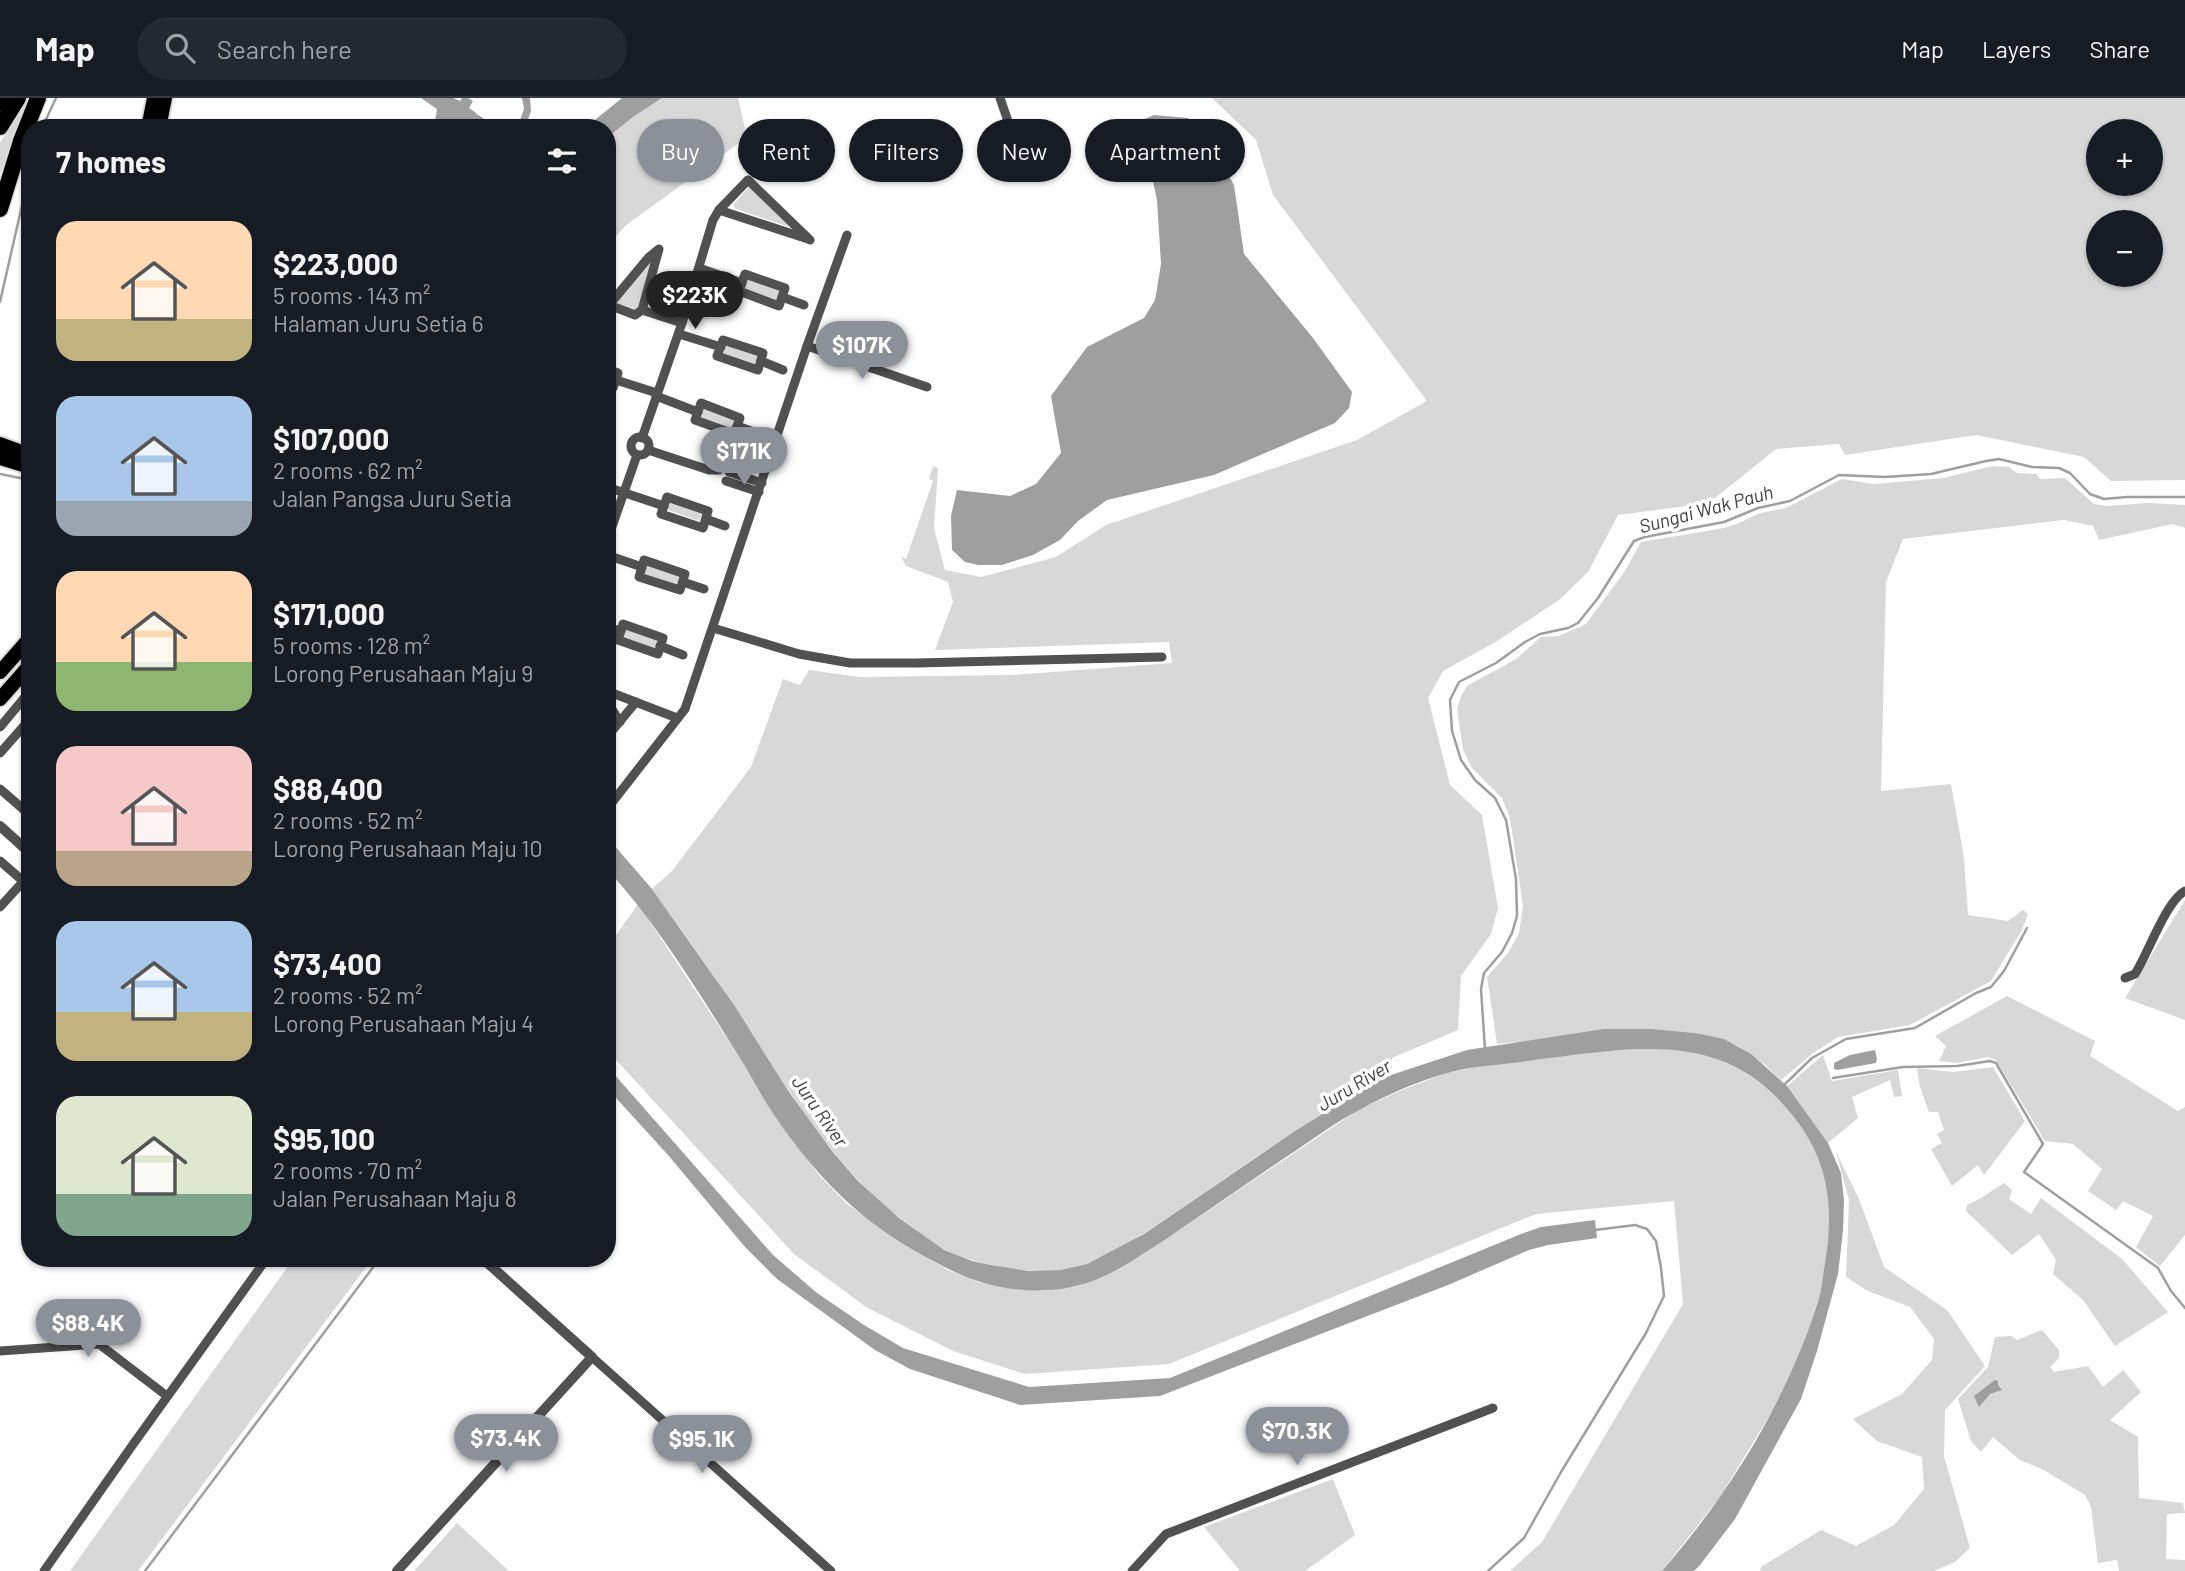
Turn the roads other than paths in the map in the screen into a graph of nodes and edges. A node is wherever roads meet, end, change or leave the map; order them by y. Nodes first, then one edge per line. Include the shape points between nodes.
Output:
1 (3, 98) edge
2 (18, 98) edge
3 (38, 98) edge
4 (154, 98) edge
5 (165, 98) edge
6 (1000, 98) edge
7 (0, 103) edge
8 (30, 119) edge
9 (150, 119) edge
10 (161, 119) edge
11 (1007, 119) edge
12 (0, 127) edge
13 (21, 144) edge
14 (0, 209) edge
15 (719, 210) junction
16 (847, 235) dead end
17 (699, 268) junction
18 (742, 283) junction
19 (616, 297) edge
20 (782, 297) junction
21 (804, 305) dead end
22 (616, 308) edge
23 (642, 310) junction
24 (682, 323) junction
25 (679, 334) junction
26 (807, 346) junction
27 (720, 347) junction
28 (761, 361) junction
29 (783, 370) dead end
30 (616, 384) edge
31 (927, 387) dead end
32 (657, 395) junction
33 (698, 412) junction
34 (737, 426) junction
35 (760, 434) dead end
36 (642, 438) junction
37 (0, 444) edge
38 (648, 450) junction
39 (21, 452) edge
40 (638, 455) junction
41 (0, 458) edge
42 (21, 464) edge
43 (760, 488) junction
44 (616, 490) edge
45 (624, 493) junction
46 (664, 506) junction
47 (616, 516) edge
48 (706, 519) junction
49 (725, 526) dead end
50 (616, 558) edge
51 (642, 567) junction
52 (682, 582) junction
53 (704, 589) dead end
54 (713, 628) junction
55 (616, 630) edge
56 (621, 631) junction
57 (660, 646) junction
58 (21, 648) edge
59 (683, 654) dead end
60 (1162, 657) dead end
61 (0, 672) edge
62 (21, 675) edge
63 (616, 694) edge
64 (0, 699) edge
65 (21, 702) edge
66 (636, 702) junction
67 (616, 716) edge
68 (677, 719) junction
69 (620, 722) junction
70 (0, 727) edge
71 (616, 727) edge
72 (21, 729) edge
73 (0, 753) edge
74 (0, 789) edge
75 (616, 798) edge
76 (21, 807) edge
77 (0, 826) edge
78 (21, 845) edge
79 (0, 861) edge
80 (21, 875) edge
81 (21, 884) edge
82 (2185, 891) edge
83 (0, 907) edge
84 (2125, 978) dead end
85 (260, 1267) edge
86 (492, 1267) edge
87 (0, 1351) edge
88 (592, 1357) junction
89 (167, 1396) junction
90 (1493, 1408) dead end
91 (44, 1571) edge
92 (397, 1571) edge
93 (831, 1571) edge
94 (1132, 1571) edge

1 - 7 highway
2 - 12 highway
3 - 8 highway
4 - 9 main road
5 - 10 main road
6 - 11 street
13 - 14 highway
15 - 15 street via 748,180 810,240 758,223
15 - 17 street
16 - 26 street
17 - 18 street
17 - 24 street
18 - 20 street via 739,291 779,306
18 - 20 street via 745,274 785,288
19 - 23 street via 659,249
20 - 21 street
22 - 23 street via 635,315
23 - 24 street
24 - 25 street
25 - 27 street
25 - 32 street
26 - 31 street
26 - 43 street
27 - 28 street via 723,340 763,353
27 - 28 street via 717,356 758,370
28 - 29 street
30 - 32 street
32 - 33 street
32 - 36 street
33 - 34 street via 695,420 734,434
33 - 34 street via 701,403 740,418
34 - 35 street
36 - 38 street
36 - 40 street via 631,444
37 - 39 main road
38 - 40 street
38 - 43 street
40 - 45 street
41 - 42 main road
43 - 54 street
44 - 45 street
45 - 46 street
45 - 47 street
46 - 48 street via 667,497 708,511
46 - 48 street via 661,514 703,528
48 - 49 street
50 - 51 street
51 - 52 street via 644,560 685,573
51 - 52 street via 639,577 680,590
52 - 53 street
54 - 60 street via 799,654 850,663
54 - 68 street via 685,709
55 - 56 street
56 - 57 street via 623,624 663,638
56 - 57 street via 618,640 658,654
57 - 59 street
58 - 61 main road
62 - 64 main road
63 - 66 street
65 - 70 street
66 - 68 street
66 - 69 street
67 - 69 street
68 - 75 street
69 - 71 street
72 - 73 street
74 - 76 street
77 - 78 street
79 - 80 street
81 - 83 street
82 - 84 street via 2166,914 2135,974
85 - 89 street
86 - 88 street
87 - 89 street via 99,1344
88 - 92 street
88 - 93 street
89 - 91 street
90 - 94 street via 1166,1534

